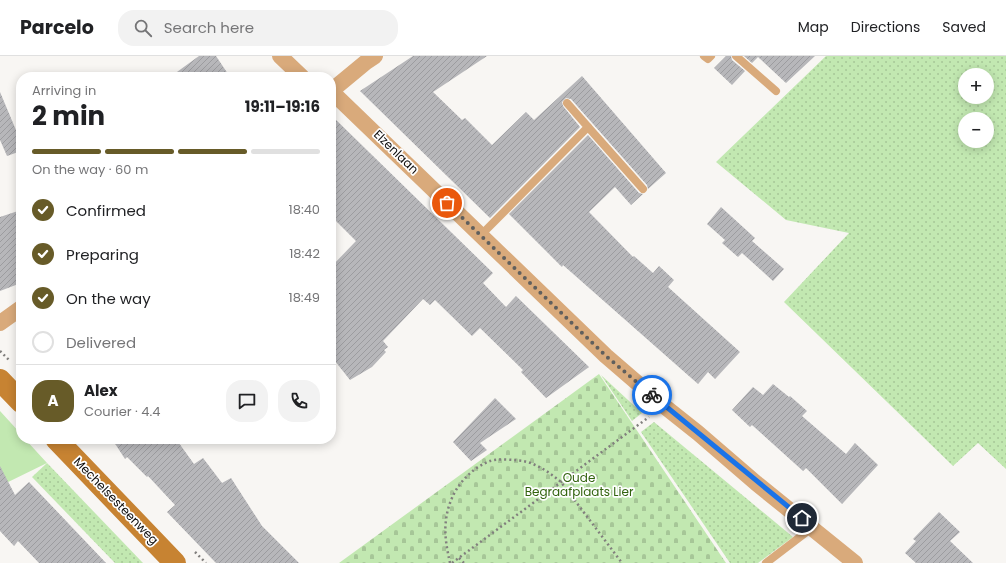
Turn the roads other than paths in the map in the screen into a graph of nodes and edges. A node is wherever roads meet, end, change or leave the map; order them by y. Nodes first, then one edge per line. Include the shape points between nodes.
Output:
1 (280, 56) edge
2 (375, 56) edge
3 (704, 56) edge
4 (711, 56) edge
5 (736, 56) edge
6 (297, 72) edge
7 (336, 87) edge
8 (776, 91) dead end
9 (336, 96) edge
10 (567, 103) dead end
11 (588, 127) junction
12 (643, 189) dead end
13 (481, 235) junction
14 (16, 312) edge
15 (0, 323) edge
16 (0, 380) edge
17 (16, 397) edge
18 (61, 444) edge
19 (813, 527) junction
20 (175, 563) edge
21 (766, 563) edge
22 (855, 563) edge

1 - 6 street
2 - 7 street
3 - 4 lane via 708,59
5 - 8 lane
9 - 13 street, Elzenlaan
10 - 11 lane
11 - 12 lane
11 - 13 lane
13 - 19 street, Elzenlaan via 606,356
14 - 15 street
16 - 17 street
18 - 20 street, Mechelsesteenweg
19 - 21 lane
19 - 22 street, Elzenlaan

